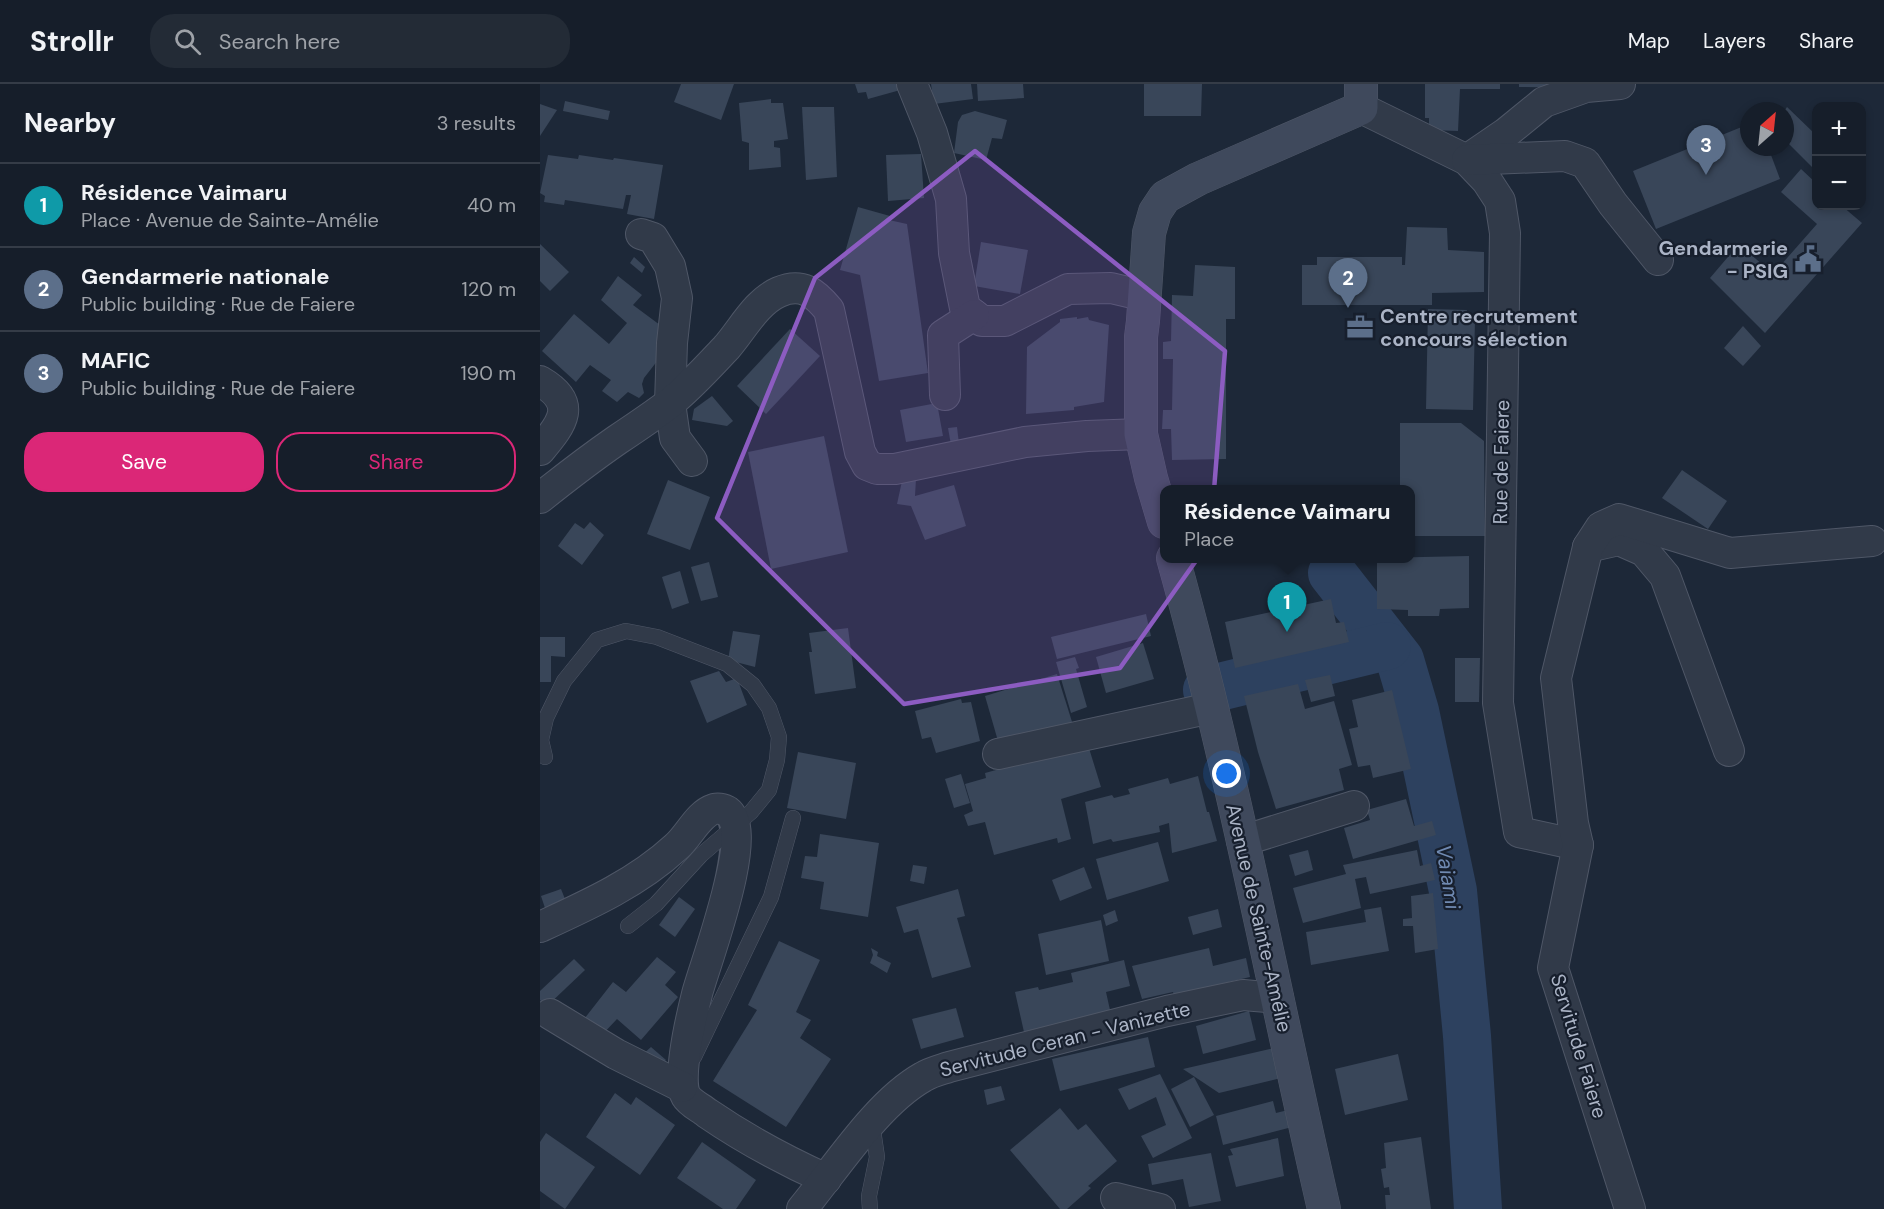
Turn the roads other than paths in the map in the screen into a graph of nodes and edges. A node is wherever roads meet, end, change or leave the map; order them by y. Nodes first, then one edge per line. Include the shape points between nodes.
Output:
1 (912, 84) edge
2 (1620, 84) edge
3 (1361, 96) edge
4 (1467, 160) junction
5 (641, 234) dead end
6 (1658, 260) dead end
7 (1145, 296) junction
8 (974, 315) junction
9 (540, 381) edge
10 (945, 395) dead end
11 (670, 403) junction
12 (1141, 434) junction
13 (540, 450) edge
14 (692, 461) dead end
15 (540, 498) edge
16 (1160, 508) edge
17 (1872, 541) dead end
18 (1588, 547) junction
19 (1174, 563) edge
20 (1211, 708) junction
21 (1729, 751) dead end
22 (998, 754) dead end
23 (545, 757) dead end
24 (1354, 806) dead end
25 (793, 818) dead end
26 (735, 824) junction
27 (1242, 841) junction
28 (1578, 845) junction
29 (628, 926) dead end
30 (540, 927) edge
31 (1278, 998) junction
32 (550, 1014) dead end
33 (682, 1083) junction
34 (872, 1123) junction
35 (826, 1179) junction
36 (1116, 1198) dead end
37 (802, 1209) edge
38 (870, 1209) edge
39 (1160, 1209) edge
40 (1324, 1209) edge
41 (1630, 1209) edge

1 - 8 street via 932,132 951,199 954,253 965,308
2 - 4 street via 1587,87 1544,102
3 - 4 street, Rue de Faiere
3 - 7 street via 1165,197 1155,212 1149,233
4 - 6 street via 1565,156 1585,163
4 - 28 street, Rue de Faiere via 1500,201 1504,233 1498,703 1519,832
5 - 11 street via 653,238 670,266 677,298
7 - 8 street via 1111,288 1068,289 1005,321 982,321
7 - 12 street
8 - 10 street via 943,335
9 - 13 street via 558,393 564,407 558,428
11 - 12 street via 702,374 760,306 777,292 795,287 818,296 829,310 860,452 867,465 895,469 1025,442
11 - 14 street via 675,438
11 - 15 street
12 - 16 street
17 - 18 street via 1730,553 1619,519 1601,527
18 - 21 street via 1618,540 1644,551 1665,576
18 - 28 street via 1556,678
19 - 20 street, Avenue de Sainte-Amélie
20 - 22 street
20 - 27 street, Avenue de Sainte-Amélie
23 - 26 lane via 542,740 546,718 564,681 597,640 626,631 657,637 727,664 753,685 769,708 779,737 775,770 769,790 751,813
24 - 27 street
25 - 33 lane via 771,897
26 - 29 lane via 656,904
26 - 30 street via 725,810 708,812 679,845 643,874
26 - 33 street via 726,901 697,993
27 - 31 street, Avenue de Sainte-Amélie
28 - 41 street, Servitude Faiere via 1553,968
31 - 34 street, Servitude Ceran - Vanizette via 1243,995 949,1067 924,1076 905,1089
31 - 40 street, Avenue de Sainte-Amélie
32 - 33 street via 616,1054
33 - 35 street via 687,1098 722,1123 771,1154
34 - 35 street, Servitude Ceran - Vanizette
34 - 38 lane via 877,1157
35 - 37 street, Servitude Ceran - Vanizette
36 - 39 street

